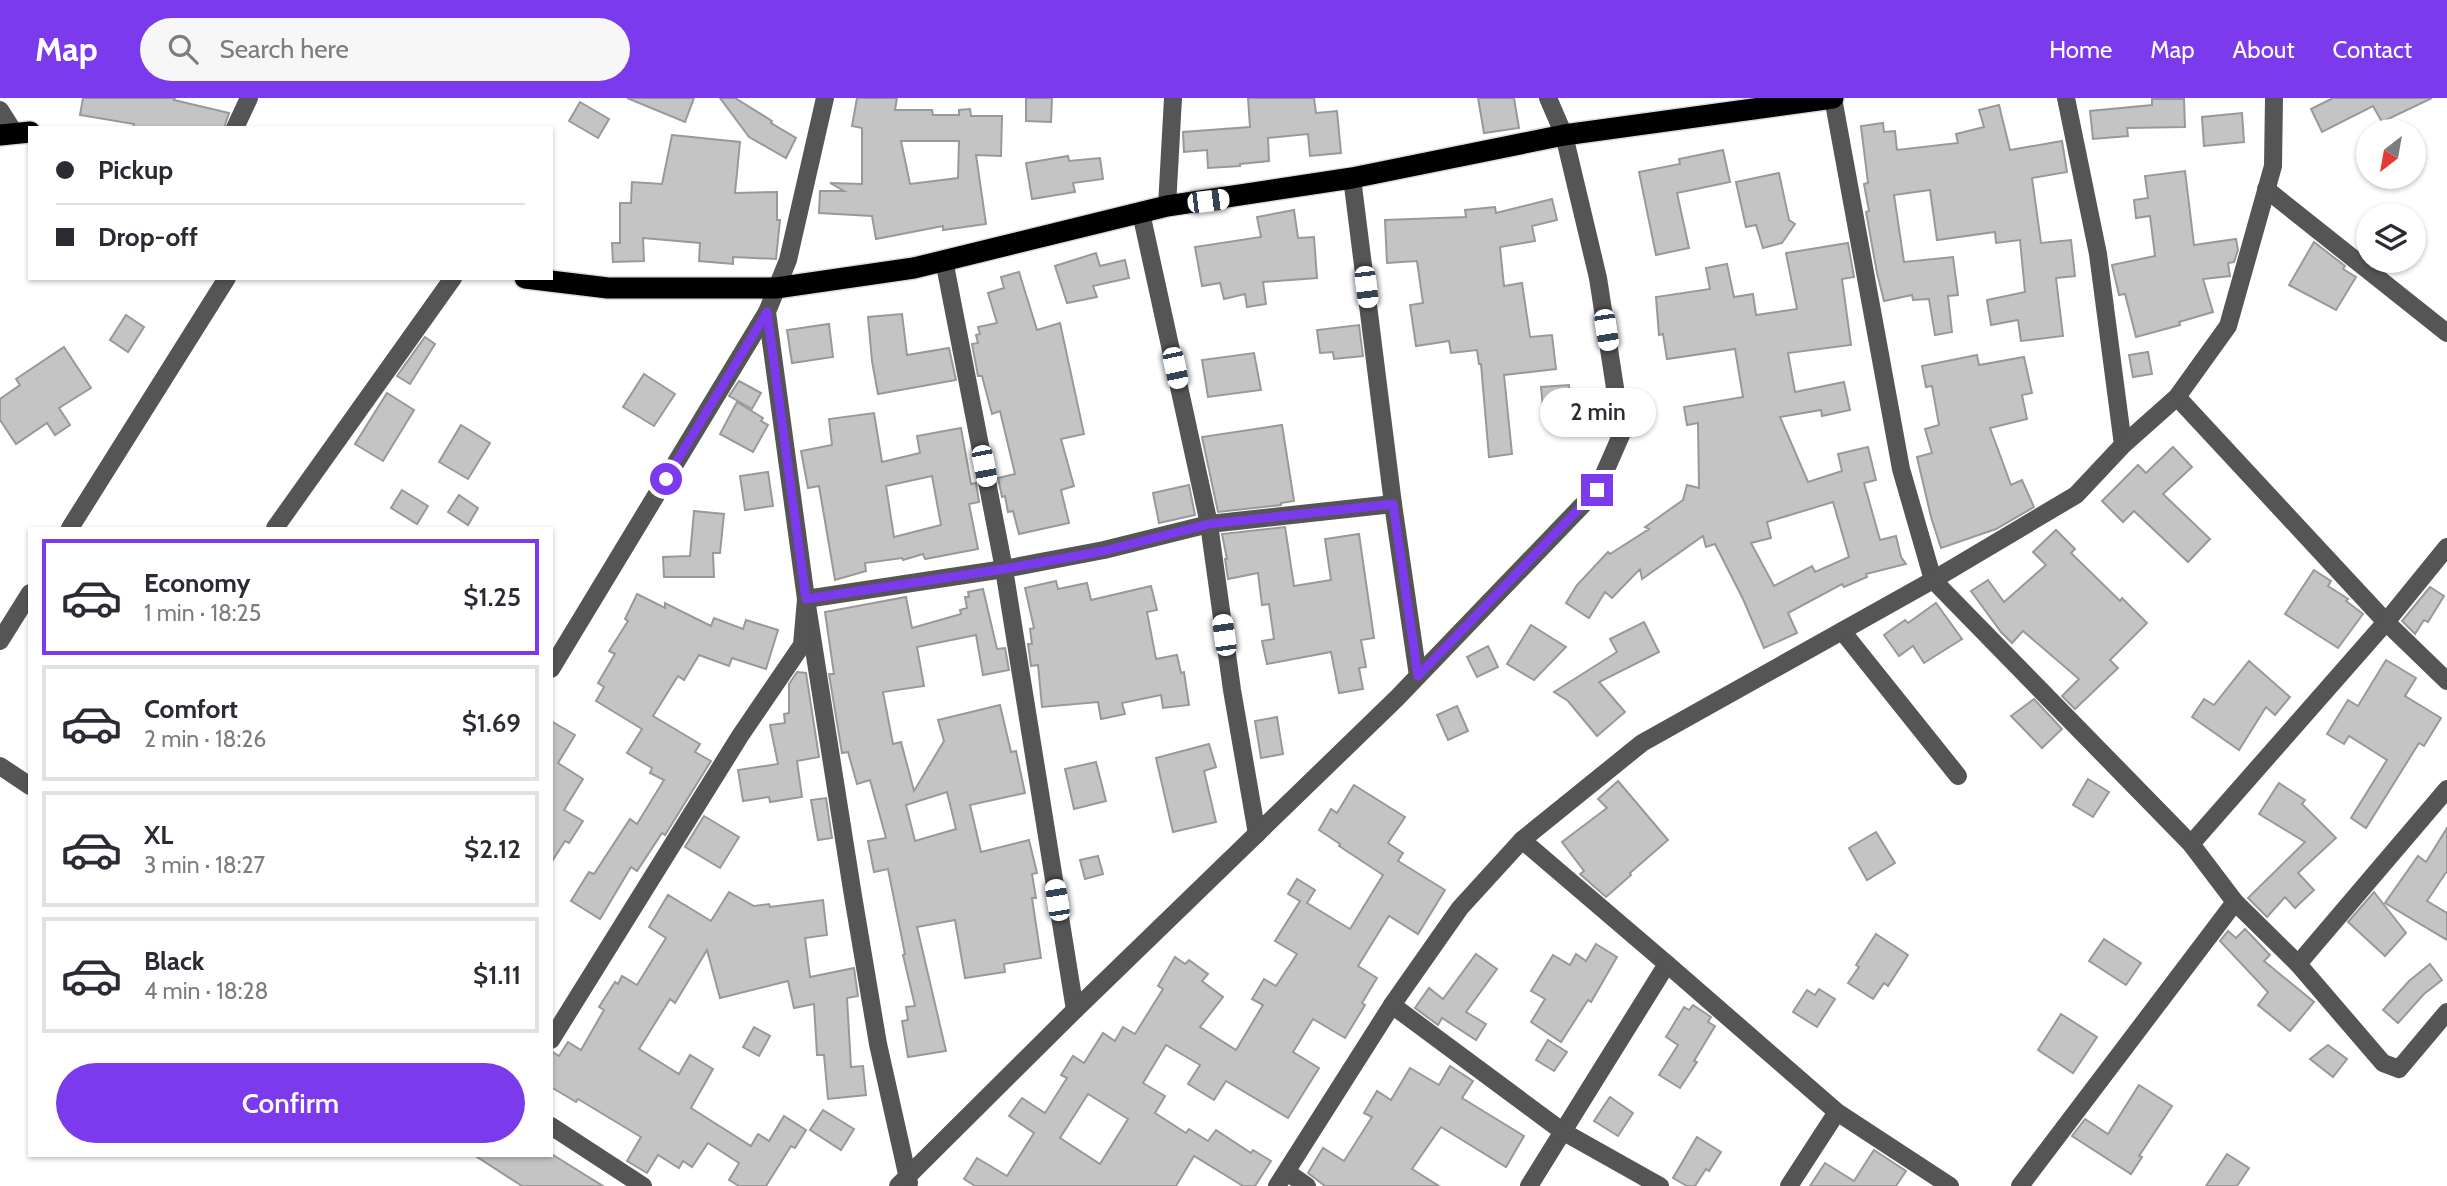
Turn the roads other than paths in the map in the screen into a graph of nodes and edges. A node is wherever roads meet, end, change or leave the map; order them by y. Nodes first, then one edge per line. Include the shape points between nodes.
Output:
1 (249, 98) edge
2 (825, 98) edge
3 (1173, 98) edge
4 (1548, 98) edge
5 (1833, 98) edge
6 (2066, 98) edge
7 (2274, 98) edge
8 (0, 110) edge
9 (236, 126) edge
10 (15, 133) edge
11 (1564, 135) junction
12 (1352, 178) junction
13 (2266, 189) junction
14 (1167, 206) junction
15 (1141, 213) junction
16 (944, 260) junction
17 (226, 280) edge
18 (452, 280) edge
19 (542, 280) edge
20 (776, 288) junction
21 (767, 312) junction
22 (2447, 333) edge
23 (2177, 397) junction
24 (2123, 445) junction
25 (1393, 504) junction
26 (1209, 524) junction
27 (71, 527) edge
28 (276, 527) edge
29 (2447, 547) edge
30 (1004, 569) junction
31 (1933, 579) junction
32 (28, 596) edge
33 (806, 599) junction
34 (2386, 622) junction
35 (1842, 631) junction
36 (0, 641) edge
37 (553, 666) edge
38 (1418, 676) junction
39 (2447, 681) edge
40 (0, 766) edge
41 (1958, 776) dead end
42 (28, 785) edge
43 (2447, 789) edge
44 (1257, 834) junction
45 (1521, 840) junction
46 (2191, 844) junction
47 (2235, 902) junction
48 (1667, 964) junction
49 (2298, 964) junction
50 (1392, 1005) junction
51 (1075, 1010) junction
52 (2447, 1012) edge
53 (553, 1037) edge
54 (1837, 1111) junction
55 (553, 1127) edge
56 (1562, 1131) junction
57 (1282, 1179) edge
58 (905, 1183) edge
59 (643, 1186) edge
60 (1307, 1186) edge
61 (1530, 1186) edge
62 (1660, 1186) edge
63 (1789, 1186) edge
64 (1950, 1186) edge
65 (2020, 1186) edge

1 - 9 street
2 - 20 street via 788,260
3 - 14 street
4 - 11 street
5 - 11 highway
5 - 31 street via 1901,469
6 - 24 street via 2098,254
7 - 13 street via 2273,166
8 - 10 street
11 - 12 highway
11 - 38 street via 1598,278 1622,433 1597,490
12 - 14 highway
12 - 25 street
13 - 22 street
13 - 23 street via 2228,326
14 - 15 highway
15 - 16 highway
15 - 26 street
16 - 20 highway
16 - 30 street
17 - 27 street
18 - 28 street
19 - 20 highway via 608,288
20 - 21 street
21 - 33 street
21 - 37 street
23 - 24 street
23 - 34 street
24 - 31 street via 2076,495
25 - 26 street
25 - 38 street
26 - 30 street via 1104,551
26 - 44 street
29 - 34 street
30 - 33 street
30 - 51 street
31 - 35 street
31 - 46 street
32 - 36 street
33 - 53 street via 802,645 740,736
33 - 58 street
34 - 39 street
34 - 46 street
35 - 41 street
35 - 45 street via 1642,743
38 - 44 street
40 - 42 street
43 - 49 street
44 - 51 street
45 - 48 street
45 - 50 street via 1460,908
46 - 47 street
47 - 49 street
47 - 65 street
48 - 54 street
48 - 56 street
49 - 52 street via 2383,1063 2399,1069
50 - 56 street
50 - 57 street
51 - 58 street
54 - 63 street
54 - 64 street
55 - 59 street
56 - 61 street
56 - 62 street
57 - 60 street

